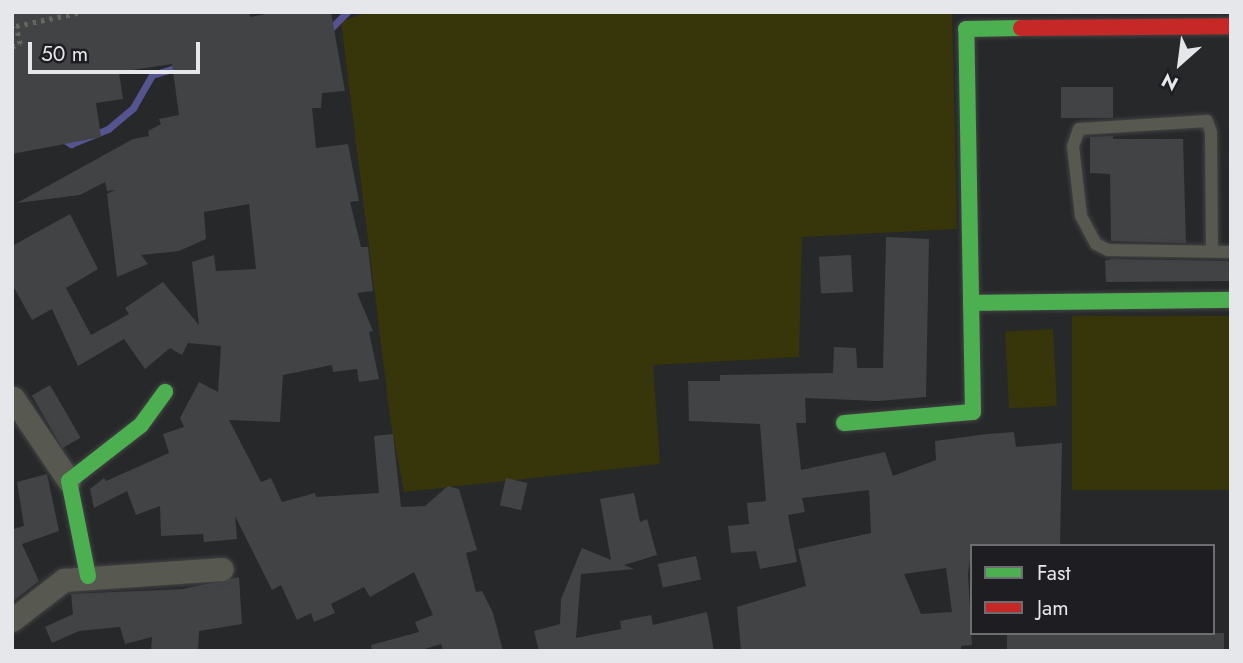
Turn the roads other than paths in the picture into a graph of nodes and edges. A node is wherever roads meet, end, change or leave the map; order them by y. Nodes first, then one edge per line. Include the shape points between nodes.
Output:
1 (1231, 26) edge
2 (1212, 251) junction
3 (1231, 252) edge
4 (1231, 300) edge
5 (971, 303) junction
6 (166, 392) dead end
7 (13, 398) edge
8 (844, 423) dead end
9 (69, 481) junction
10 (222, 569) dead end
11 (88, 576) junction
12 (12, 620) edge

1 - 5 street via 966,29
2 - 2 lane via 1211,132 1207,121 1080,129 1073,146 1081,216 1096,244 1108,250
2 - 3 lane
4 - 5 street
5 - 8 street via 973,412
6 - 9 street via 141,425
7 - 9 street
9 - 11 street
10 - 11 street
11 - 12 street via 64,580

